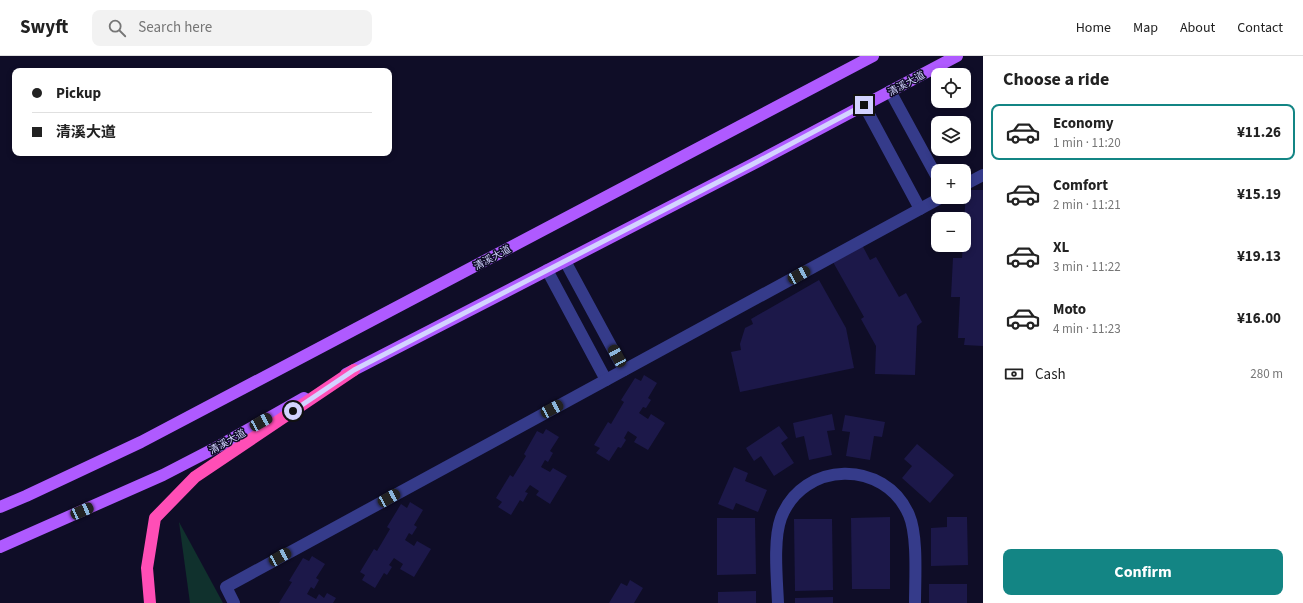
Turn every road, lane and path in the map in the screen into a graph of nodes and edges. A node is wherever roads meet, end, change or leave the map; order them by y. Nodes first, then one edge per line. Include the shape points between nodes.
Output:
1 (873, 56) edge
2 (957, 56) edge
3 (890, 91) junction
4 (864, 105) junction
5 (931, 166) edge
6 (983, 175) edge
7 (971, 181) edge
8 (931, 203) edge
9 (920, 209) junction
10 (565, 261) junction
11 (547, 270) junction
12 (354, 370) junction
13 (624, 370) junction
14 (606, 380) junction
15 (0, 507) edge
16 (0, 548) edge
17 (150, 603) edge
18 (234, 603) edge
19 (778, 603) edge
20 (916, 603) edge

1 - 15 main road, 清溪大道 via 141,442
2 - 3 main road, 清溪大道
3 - 4 main road, 清溪大道
3 - 5 lane
4 - 9 lane
4 - 10 main road, 清溪大道
6 - 7 lane
8 - 9 lane
9 - 13 lane
10 - 11 main road, 清溪大道
10 - 13 lane
11 - 12 main road, 清溪大道
11 - 14 lane
12 - 16 main road, 清溪大道 via 163,475
12 - 17 highway via 195,477 155,518 147,568
13 - 14 lane
14 - 18 lane via 226,587
19 - 20 lane via 777,543 781,518 790,502 804,488 826,476 838,474 864,475 876,480 886,486 904,505 910,516 915,541

